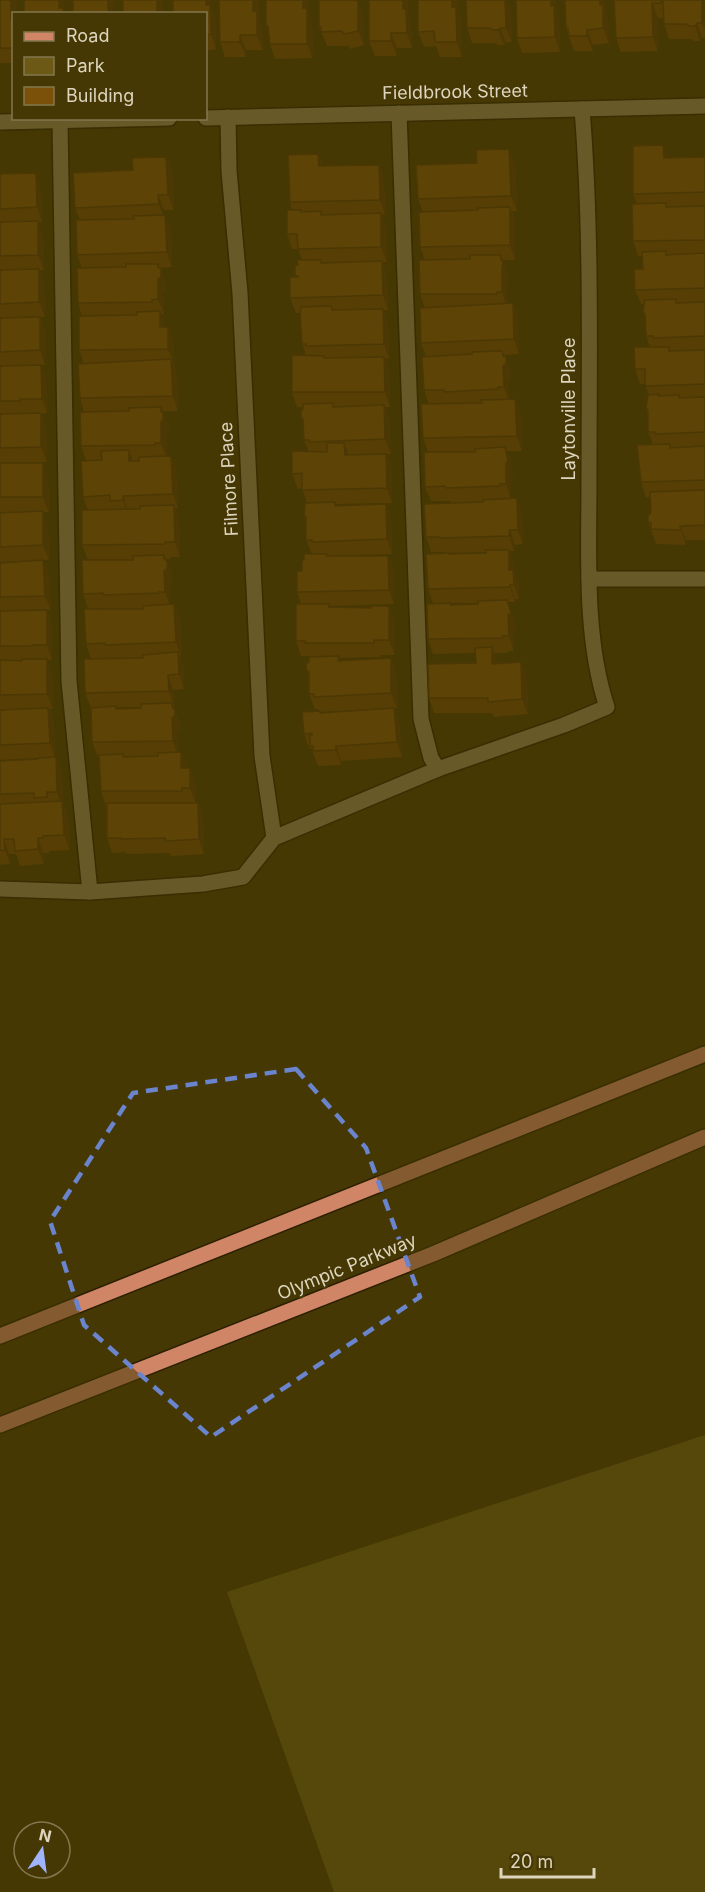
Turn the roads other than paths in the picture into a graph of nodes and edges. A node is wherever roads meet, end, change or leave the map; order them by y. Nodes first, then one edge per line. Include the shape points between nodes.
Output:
1 (705, 106) edge
2 (582, 109) junction
3 (399, 113) junction
4 (228, 117) junction
5 (207, 118) edge
6 (96, 120) edge
7 (60, 121) junction
8 (0, 122) edge
9 (589, 579) junction
10 (705, 579) edge
11 (438, 769) junction
12 (274, 838) junction
13 (0, 889) edge
14 (90, 892) junction
15 (705, 1054) edge
16 (705, 1137) edge
17 (0, 1336) edge
18 (0, 1425) edge

1 - 2 street, Fieldbrook Street
2 - 3 street, Fieldbrook Street
2 - 9 street, Laytonville Place via 588,221
3 - 4 street, Fieldbrook Street
3 - 11 street via 421,719
4 - 5 street, Fieldbrook Street
4 - 12 street, Filmore Place via 262,756
6 - 7 street
7 - 8 street
7 - 14 street via 69,681
9 - 10 street
9 - 11 street, Laytonville Place via 600,687 607,707
11 - 12 street
12 - 14 street via 243,877 203,884
13 - 14 street
15 - 17 main road
16 - 18 main road, Olympic Parkway via 433,1254

